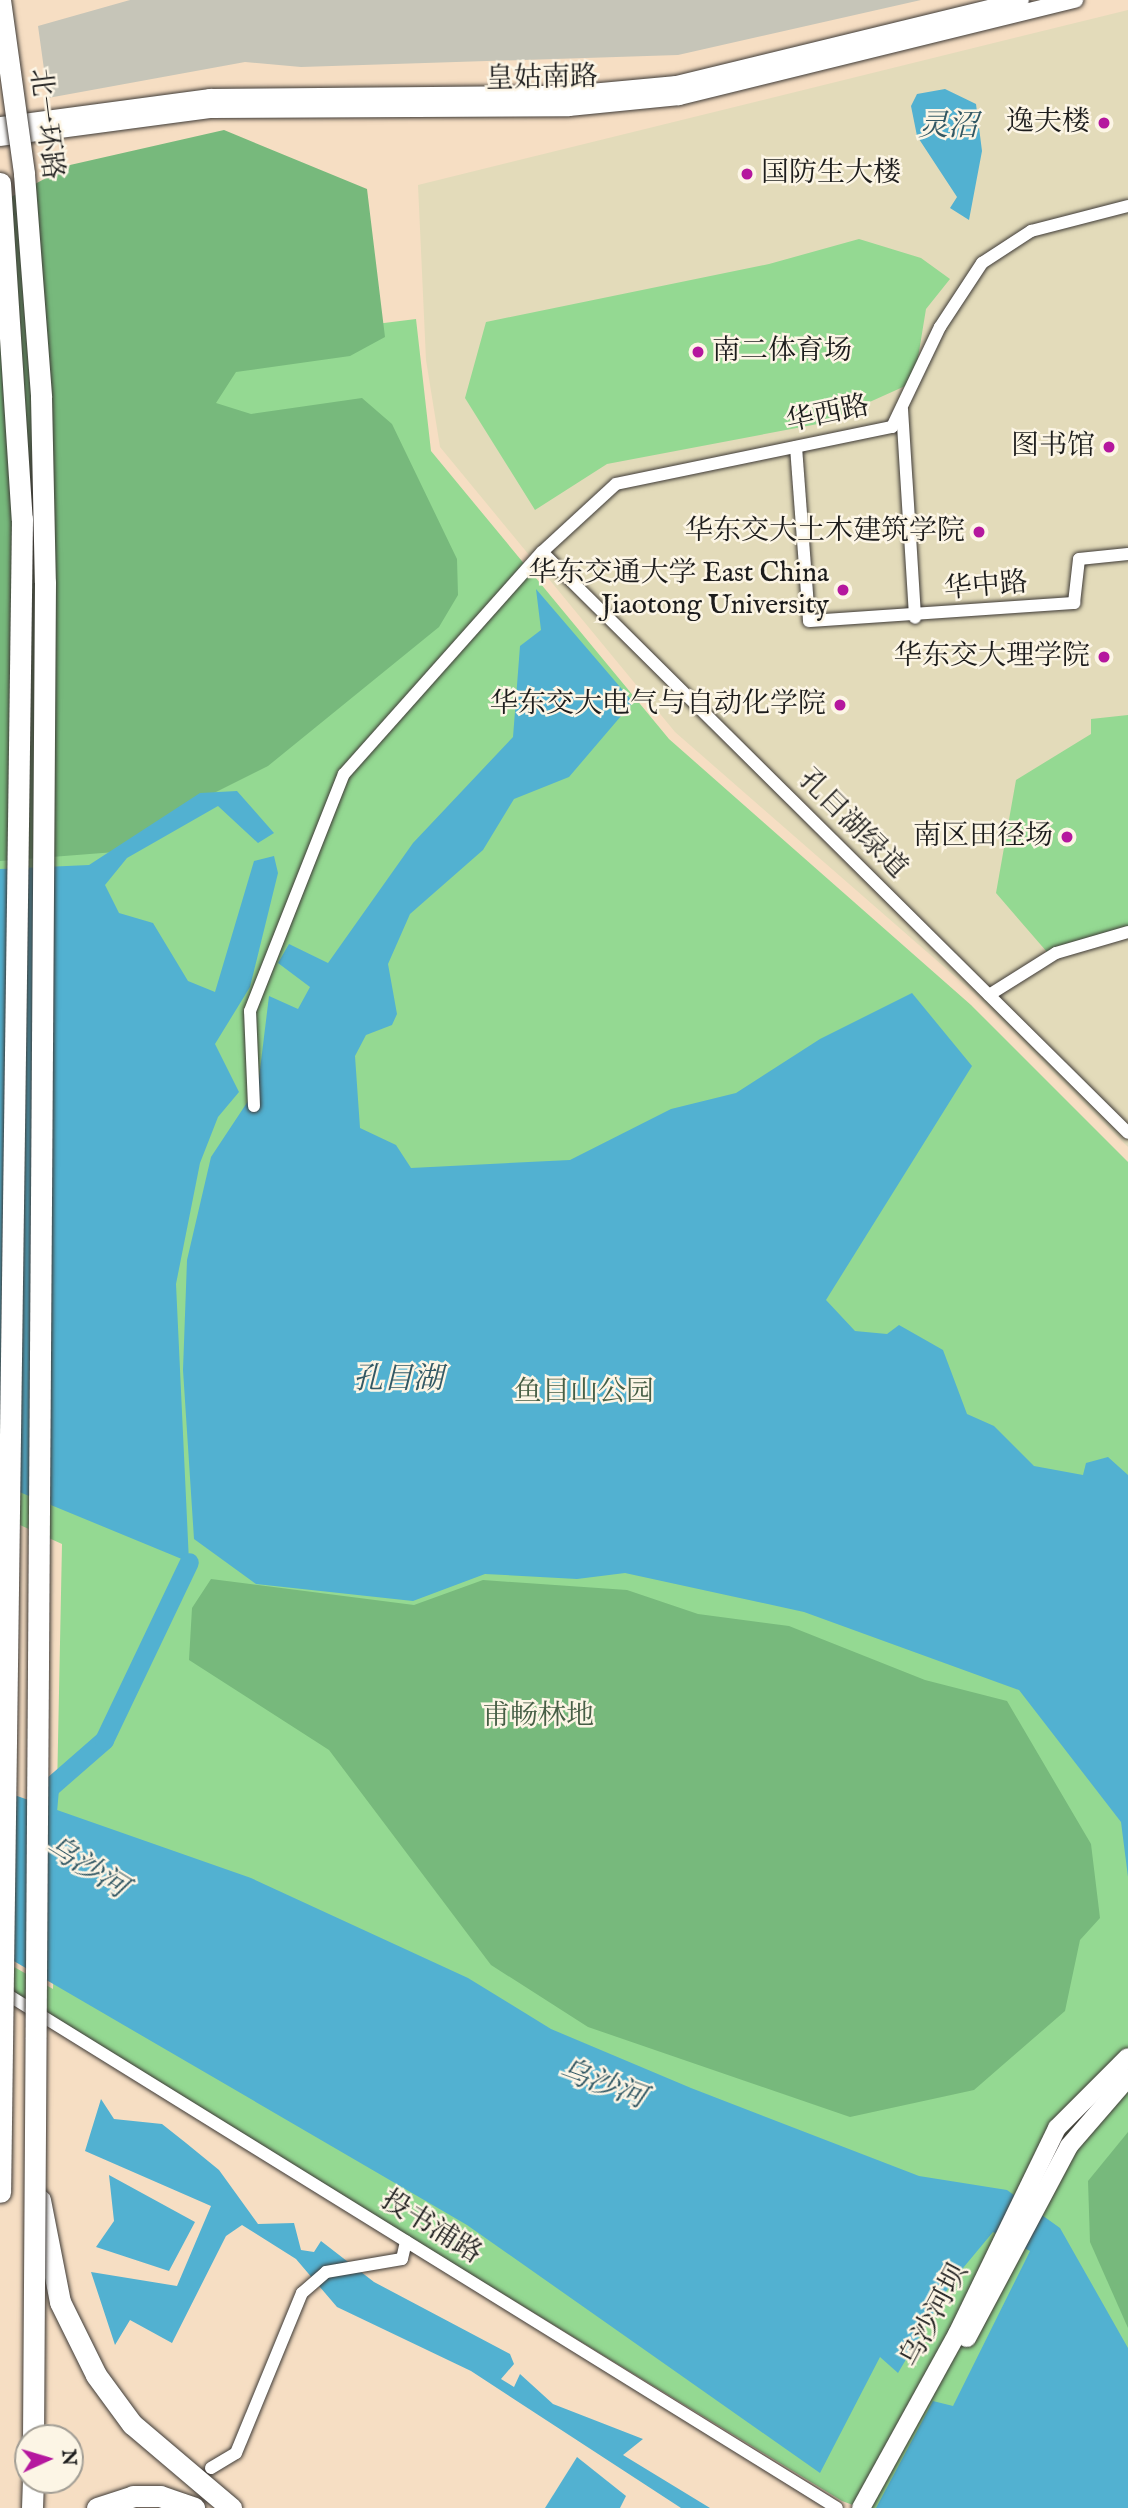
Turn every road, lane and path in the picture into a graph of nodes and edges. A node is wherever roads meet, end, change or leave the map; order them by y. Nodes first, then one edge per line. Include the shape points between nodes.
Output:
1 (1, 0) edge
2 (1021, 0) edge
3 (1075, 0) edge
4 (0, 125) edge
5 (0, 138) edge
6 (0, 183) edge
7 (1128, 206) edge
8 (902, 405) junction
9 (796, 447) junction
10 (542, 552) junction
11 (1128, 554) edge
12 (915, 618) junction
13 (1128, 932) edge
14 (989, 995) junction
15 (254, 1106) dead end
16 (1128, 1133) edge
17 (6, 1831) junction
18 (0, 1866) edge
19 (0, 1990) edge
20 (1128, 2057) edge
21 (1128, 2078) edge
22 (36, 2174) junction
23 (0, 2192) edge
24 (406, 2241) junction
25 (1001, 2262) junction
26 (33, 2424) edge
27 (211, 2468) dead end
28 (97, 2508) edge
29 (194, 2508) edge
30 (231, 2508) edge
31 (837, 2508) edge
32 (861, 2508) edge
33 (874, 2508) edge

1 - 22 highway, 北一环路, bridge via 24,174 40,383 45,582
2 - 4 street, 皇姑南路 via 677,84 569,94 210,97
3 - 5 street, 皇姑南路 via 679,97 569,108 211,110
6 - 17 highway, 北一环路, bridge via 22,519
7 - 8 street, 华西路 via 1031,231 982,263
8 - 9 street, 华西路 via 892,427
8 - 12 street
9 - 10 street, 华西路 via 616,484
9 - 12 street, 华中路 via 809,621
10 - 14 street, 孔目湖绿道
10 - 15 street, 华西路 via 344,774 250,1011
11 - 12 street, 华中路 via 1079,559 1074,603
13 - 14 street via 1056,954
14 - 16 street, 孔目湖绿道
17 - 18 highway, bridge
17 - 23 highway, 北一环路, bridge
19 - 24 street, 投书浦路
20 - 25 main road, 乌沙河坝 via 1047,2144
21 - 25 main road, 乌沙河坝 via 1069,2146 1038,2209
22 - 26 highway, 北一环路, bridge
22 - 30 highway, bridge via 60,2302 96,2375 132,2424
24 - 27 street via 402,2259 326,2272 302,2293 236,2453
24 - 31 street, 投书浦路
25 - 32 main road, 乌沙河坝
25 - 33 main road, 乌沙河坝
28 - 29 highway via 133,2496 160,2496

